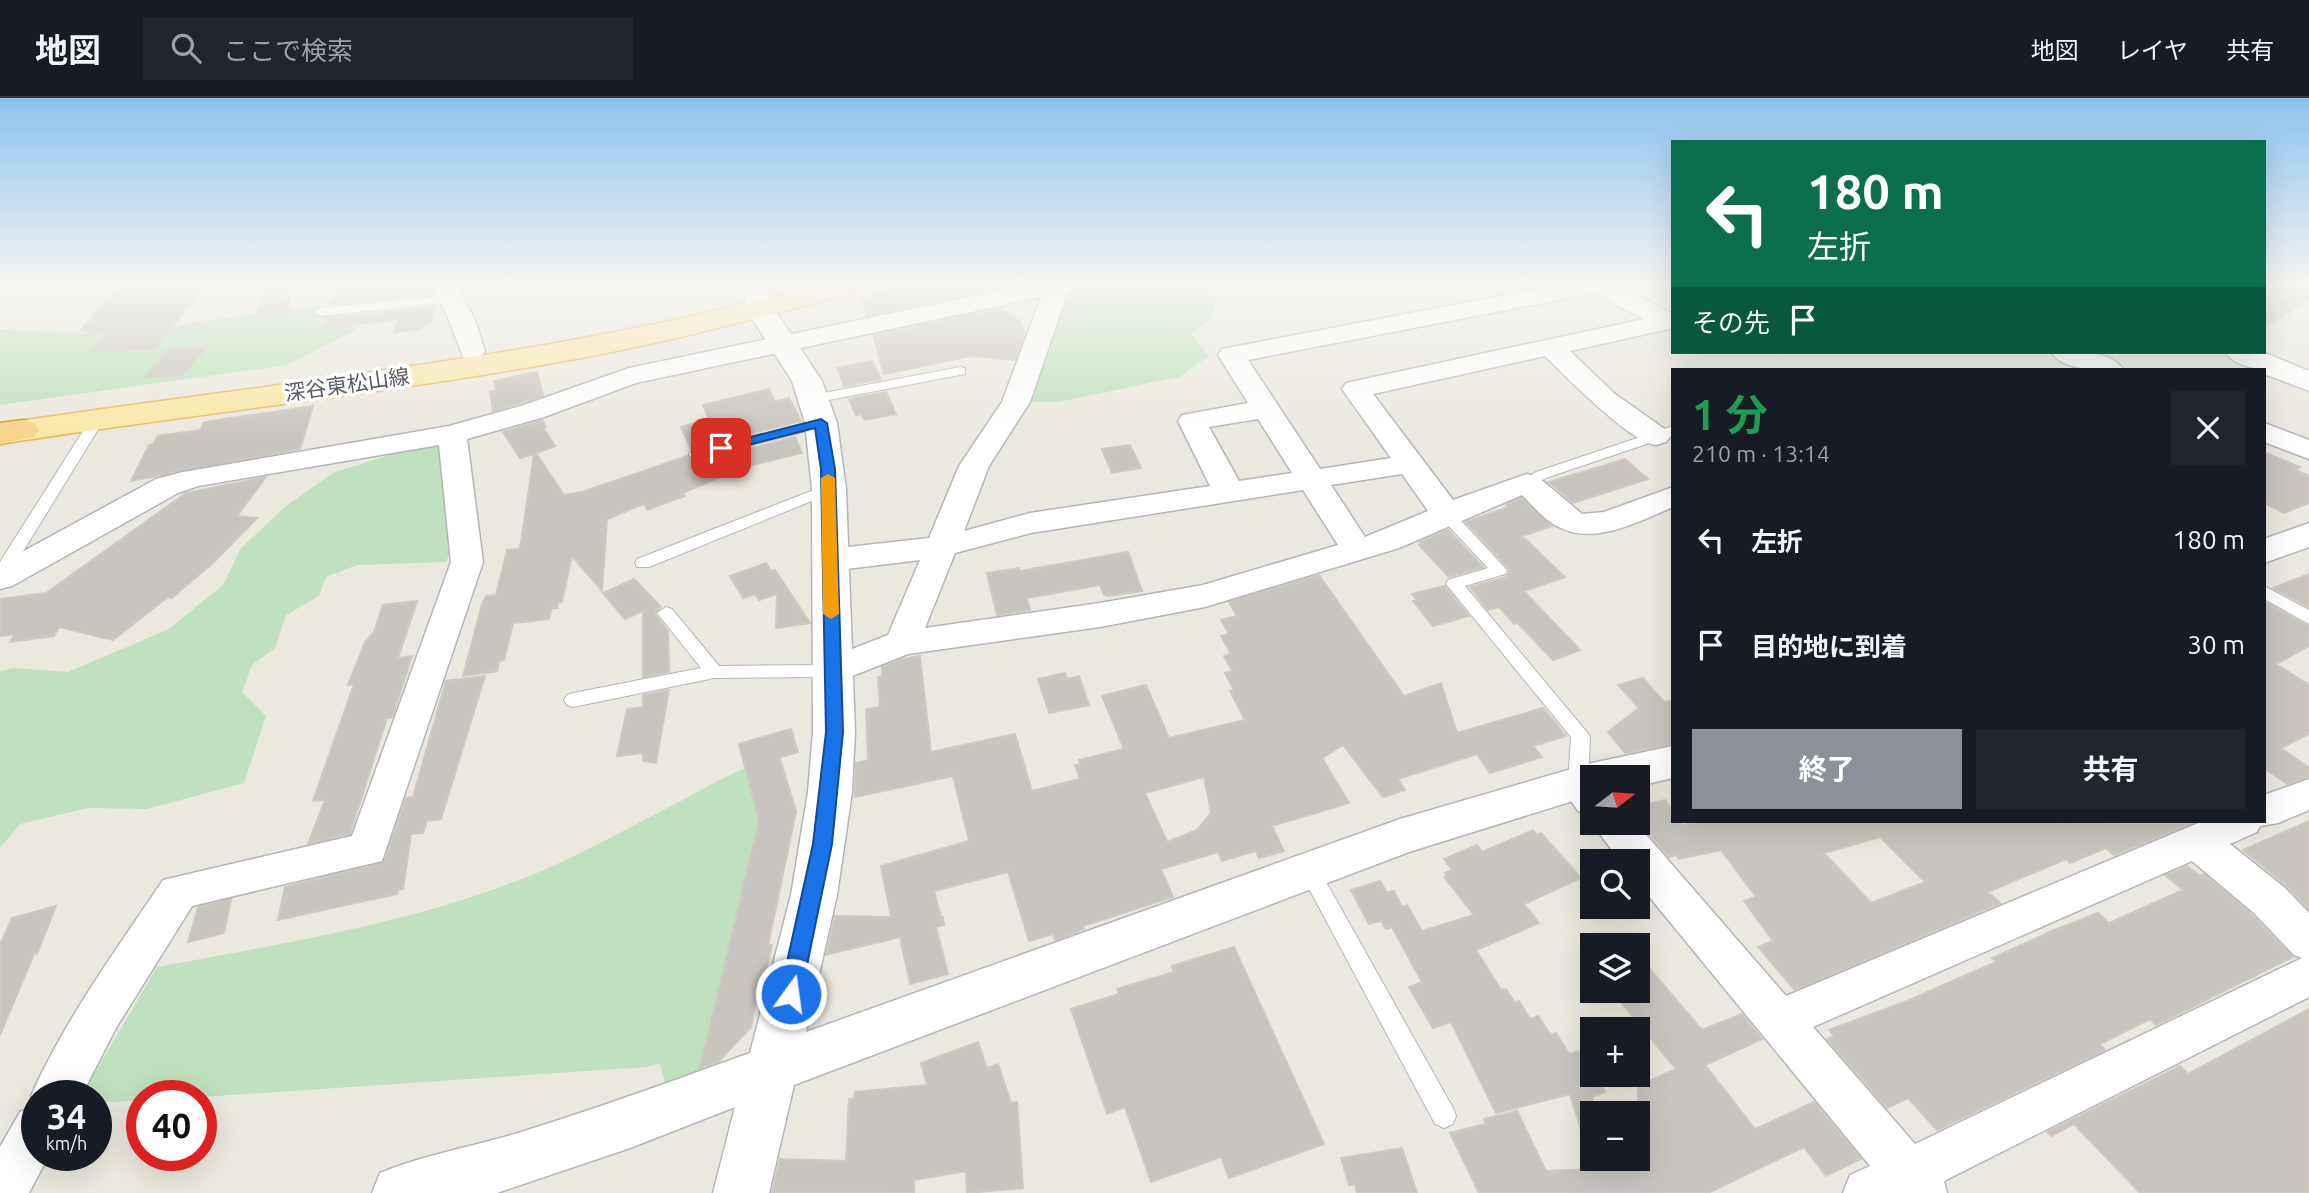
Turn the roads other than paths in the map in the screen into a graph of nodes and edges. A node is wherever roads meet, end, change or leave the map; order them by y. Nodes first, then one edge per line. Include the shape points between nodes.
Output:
1 (467, 334) edge
2 (571, 334) edge
3 (627, 334) edge
4 (779, 334) edge
5 (832, 334) edge
6 (1044, 334) edge
7 (1340, 334) edge
8 (1611, 334) edge
9 (785, 344) junction
10 (1551, 347) junction
11 (472, 351) junction
12 (2069, 354) edge
13 (2244, 354) edge
14 (2106, 368) edge
15 (960, 371) dead end
16 (2309, 382) edge
17 (1265, 409) junction
18 (817, 411) junction
19 (97, 420) junction
20 (6, 428) edge
21 (1665, 433) edge
22 (2266, 433) edge
23 (452, 434) junction
24 (2309, 450) edge
25 (696, 455) dead end
26 (1410, 464) junction
27 (1311, 479) junction
28 (1527, 483) junction
29 (829, 489) junction
30 (1229, 492) junction
31 (1671, 497) edge
32 (1448, 516) junction
33 (2309, 534) edge
34 (940, 547) junction
35 (1357, 550) junction
36 (2266, 551) edge
37 (830, 560) junction
38 (643, 563) dead end
39 (0, 576) edge
40 (2266, 592) edge
41 (667, 613) dead end
42 (2309, 618) edge
43 (902, 643) junction
44 (832, 671) junction
45 (714, 672) junction
46 (573, 700) dead end
47 (1671, 763) edge
48 (1588, 765) edge
49 (1650, 769) edge
50 (1580, 788) edge
51 (2309, 794) edge
52 (2266, 811) edge
53 (2238, 823) edge
54 (1622, 835) edge
55 (2196, 840) junction
56 (1309, 870) junction
57 (2309, 942) edge
58 (2309, 975) edge
59 (1779, 1020) junction
60 (771, 1071) junction
61 (64, 1080) edge
62 (1444, 1116) dead end
63 (21, 1158) edge
64 (1900, 1187) edge
65 (2, 1193) edge
66 (400, 1193) edge
67 (741, 1193) edge

1 - 11 street
2 - 11 main road, 深谷東松山線
3 - 19 main road, 深谷東松山線 via 566,352
4 - 9 street
5 - 9 street
6 - 34 street via 1016,402 974,466
7 - 17 street via 1231,355
8 - 10 street
9 - 18 street via 807,381
9 - 23 street via 629,376 534,411
10 - 21 street via 1605,400
10 - 26 street via 1356,389
11 - 20 main road, 深谷東松山線
12 - 14 street
13 - 16 street
15 - 18 lane
17 - 27 street
17 - 30 street via 1192,421
18 - 25 lane
18 - 29 street
19 - 20 main road, 深谷東松山線
19 - 39 lane
21 - 28 lane
22 - 24 street
23 - 39 street via 167,486
23 - 61 street via 467,562 368,849 178,892 100,1013
26 - 27 street
26 - 32 street
27 - 30 street
27 - 35 street
28 - 31 street via 1571,521 1583,525 1599,524
28 - 32 street
29 - 37 street
29 - 38 lane
30 - 34 street via 1030,523
32 - 35 street
32 - 48 lane via 1499,570 1454,584 1581,736
33 - 36 street
34 - 37 street
34 - 43 street
35 - 43 street via 1205,596
37 - 44 street
40 - 42 lane
41 - 45 lane
43 - 44 street
44 - 45 lane
44 - 60 street via 834,732 823,844
45 - 46 lane
47 - 49 street
50 - 56 street via 1426,829
51 - 52 street
53 - 55 street
54 - 59 street
55 - 57 street via 2270,901
55 - 59 street
56 - 60 street
56 - 62 lane
58 - 64 street
59 - 64 street
60 - 66 street via 520,1159
60 - 67 street
63 - 65 street

